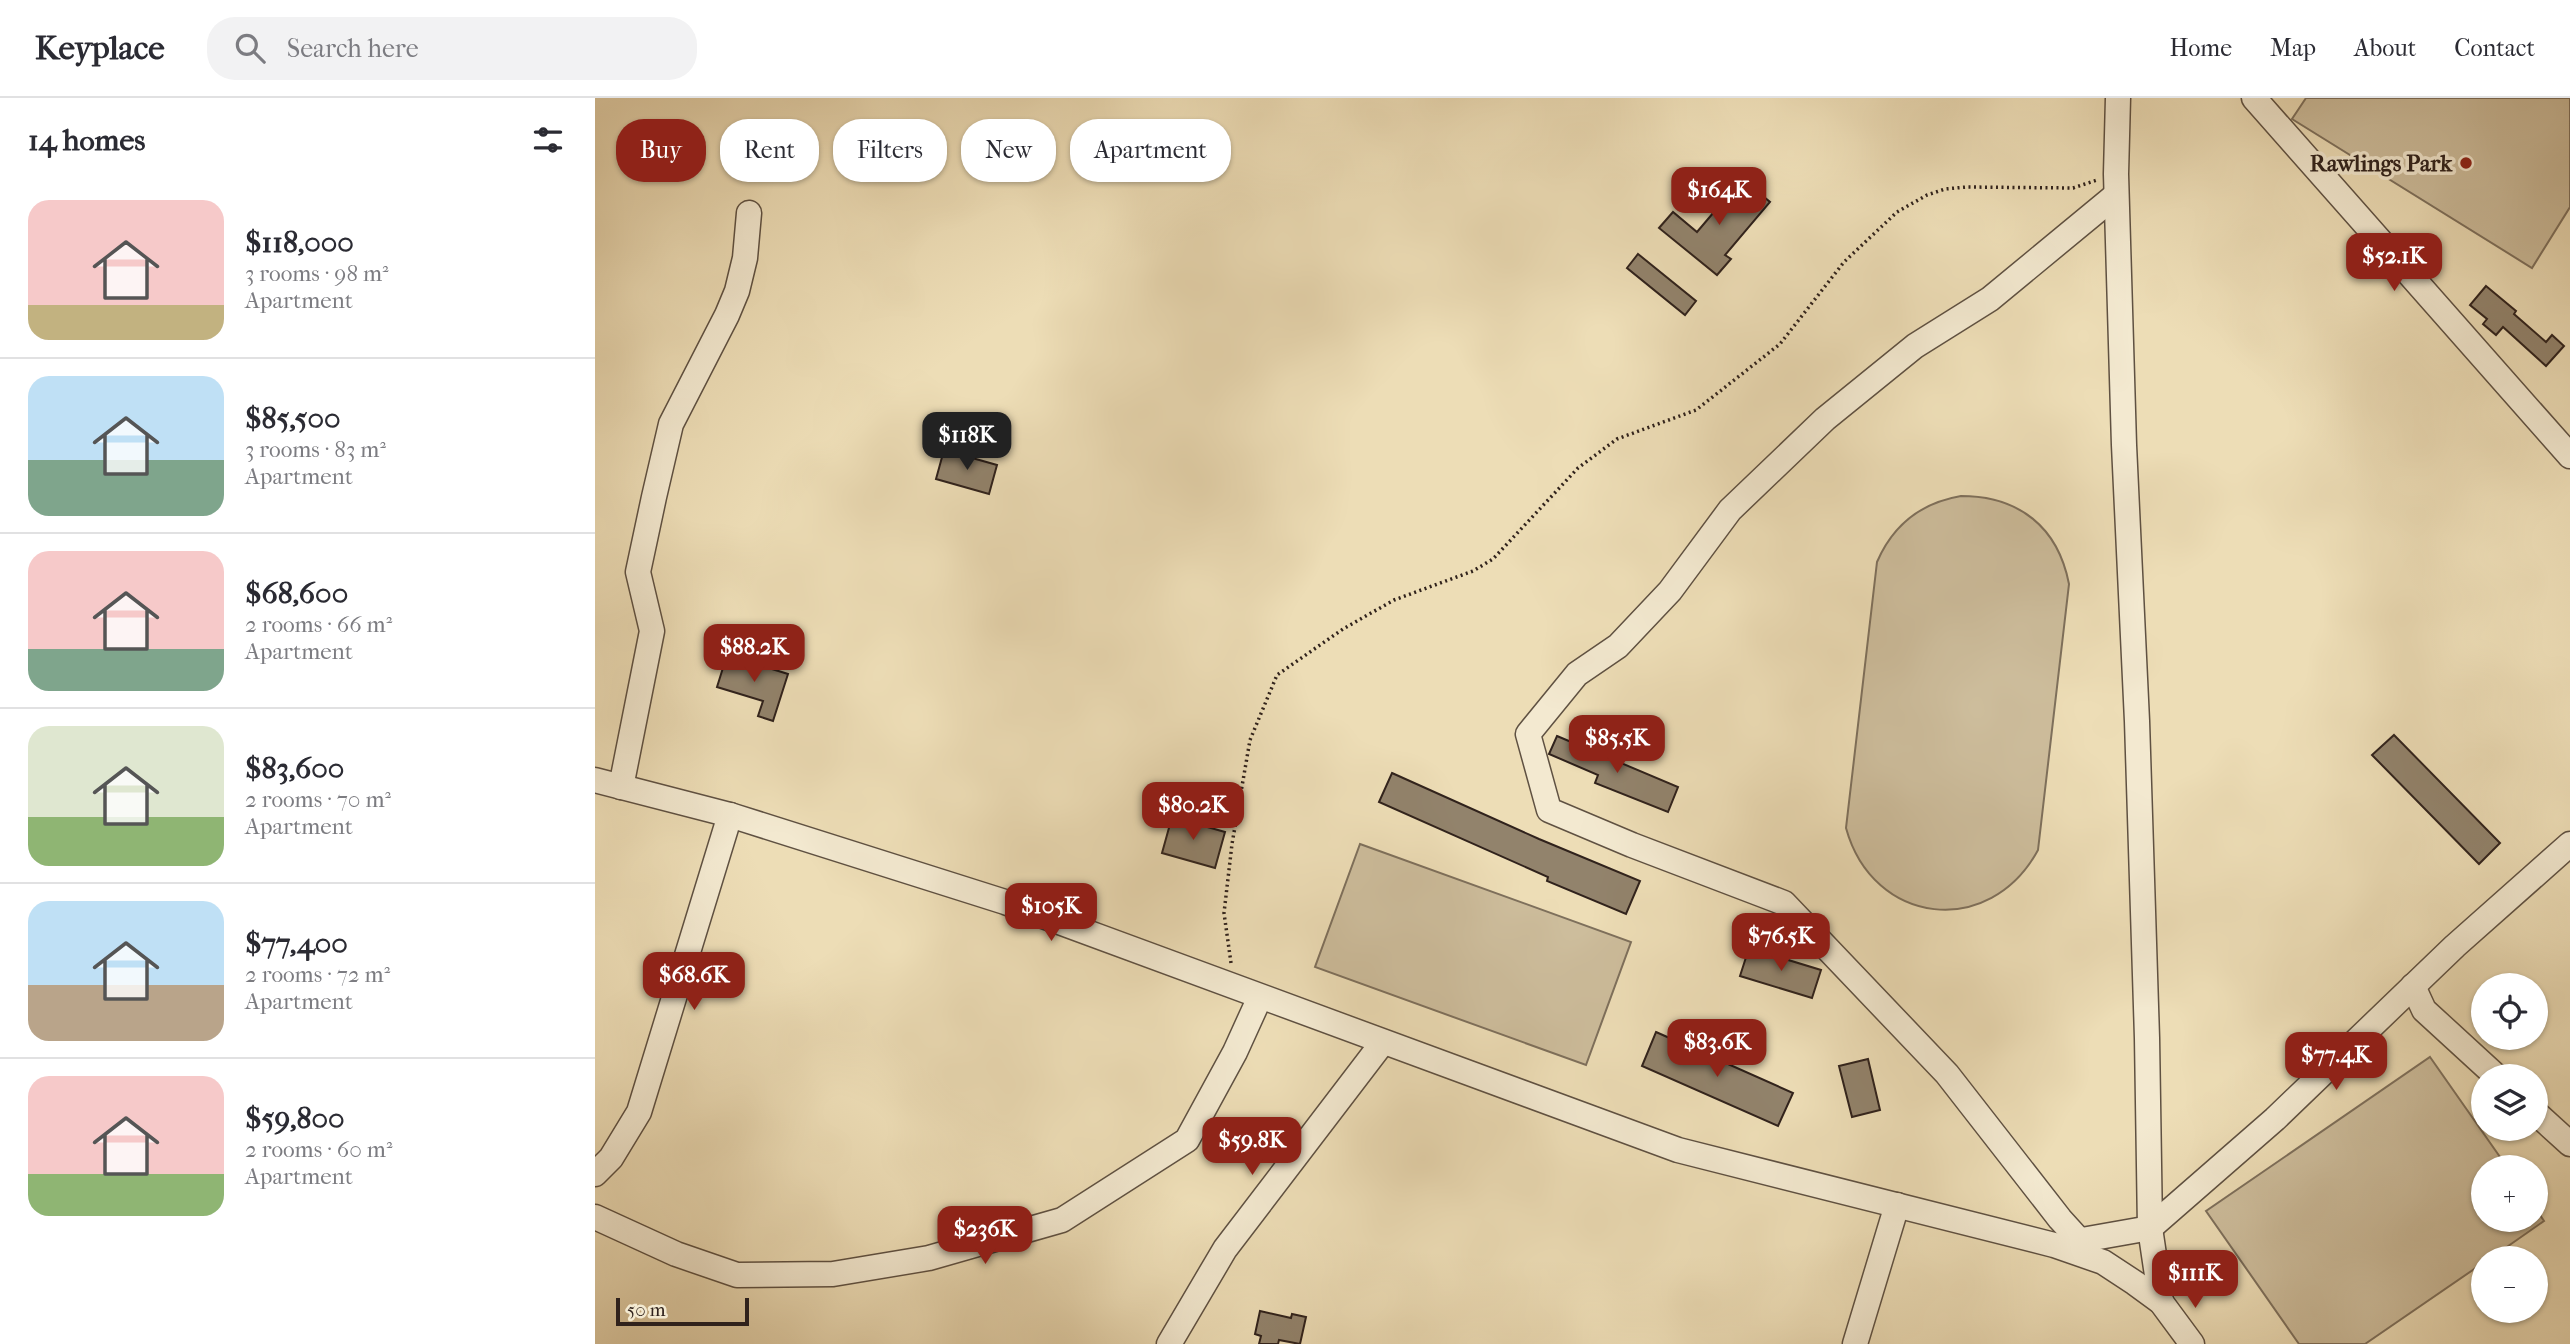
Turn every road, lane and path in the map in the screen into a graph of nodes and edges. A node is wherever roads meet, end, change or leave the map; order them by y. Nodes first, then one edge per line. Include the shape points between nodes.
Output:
1 (2118, 98) edge
2 (2254, 98) edge
3 (2116, 184) junction
4 (749, 213) dead end
5 (2570, 456) edge
6 (595, 780) edge
7 (621, 787) junction
8 (730, 815) junction
9 (2570, 844) edge
10 (2413, 986) junction
11 (1235, 988) junction
12 (1260, 997) junction
13 (1383, 1042) junction
14 (2483, 1064) edge
15 (2548, 1124) edge
16 (2570, 1144) edge
17 (600, 1162) edge
18 (1897, 1205) junction
19 (595, 1216) edge
20 (2150, 1228) junction
21 (2080, 1241) junction
22 (2053, 1245) junction
23 (2161, 1302) junction
24 (1169, 1344) edge
25 (1855, 1344) edge
26 (2192, 1344) edge

1 - 3 street
2 - 5 street
3 - 11 path via 1945,189 1897,212 1844,262 1780,344 1696,411 1618,439 1578,468 1493,559 1394,600 1277,675 1250,740 1232,844 1224,913
3 - 20 street via 2138,735
3 - 21 street via 1990,299 1915,346 1825,419 1730,510 1670,591 1618,646 1577,674 1528,734 1549,810 1784,903 1947,1074
4 - 7 street via 737,291 671,424 654,497 638,572 652,631
6 - 7 street
7 - 8 street
8 - 11 street via 1006,902
8 - 17 street via 639,1112
9 - 10 street
10 - 14 street via 2424,1010
10 - 20 street via 2275,1119
11 - 12 street
12 - 13 street
12 - 19 street via 1187,1140 1062,1220 929,1258 833,1274 737,1275 676,1254
13 - 18 street via 1678,1150
13 - 24 street via 1225,1249
15 - 16 street
18 - 22 street
18 - 25 street
20 - 21 street
20 - 23 street
21 - 22 street
22 - 23 street via 2103,1262
23 - 26 street

